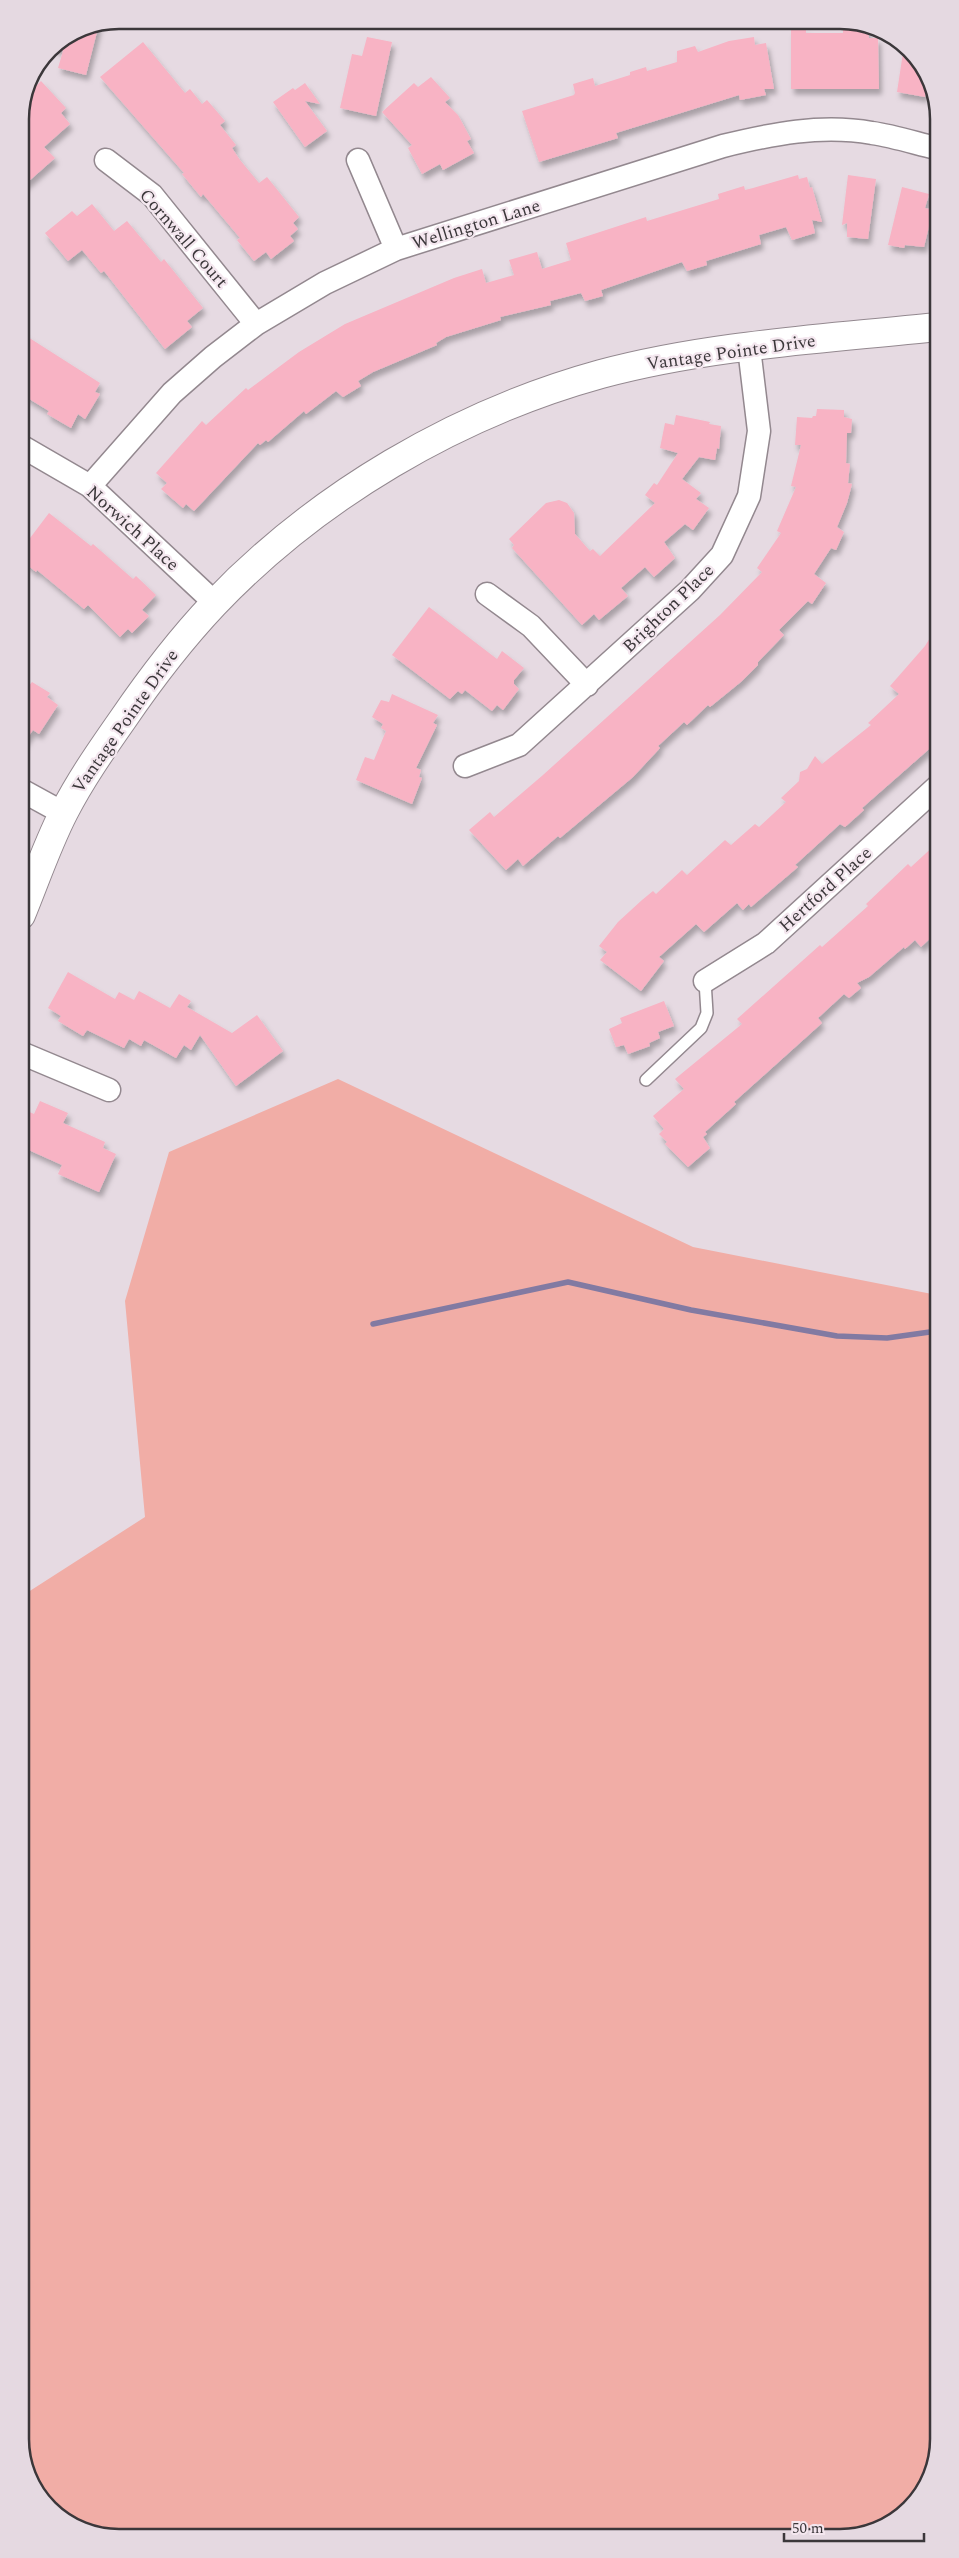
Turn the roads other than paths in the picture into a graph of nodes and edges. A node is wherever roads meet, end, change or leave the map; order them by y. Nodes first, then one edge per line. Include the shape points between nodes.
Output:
1 (930, 147) edge
2 (106, 160) dead end
3 (358, 160) dead end
4 (396, 249) junction
5 (256, 324) junction
6 (930, 328) edge
7 (749, 348) junction
8 (29, 451) edge
9 (90, 486) junction
10 (487, 594) dead end
11 (215, 603) junction
12 (587, 685) junction
13 (464, 766) dead end
14 (930, 793) edge
15 (29, 794) edge
16 (64, 813) junction
17 (29, 896) edge
18 (705, 980) joint
19 (29, 1056) edge
20 (646, 1080) dead end
21 (109, 1090) dead end

1 - 4 street, Wellington Lane via 871,133 823,129 775,133 723,146
2 - 5 street, Cornwall Court via 152,195
3 - 4 street
4 - 5 street, Wellington Lane via 325,283
5 - 9 street, Wellington Lane via 172,393
6 - 7 street, Vantage Pointe Drive
7 - 11 street, Vantage Pointe Drive via 674,357 600,375 529,398 459,428 332,502 272,550
7 - 12 street, Brighton Place via 759,431 749,496 722,555 690,590
8 - 9 street, Norwich Place
9 - 11 street, Norwich Place
10 - 12 street via 531,626
11 - 16 street, Vantage Pointe Drive via 148,682 90,767
12 - 13 street, Brighton Place via 519,745
14 - 18 street, Hertford Place via 766,943
15 - 16 street
16 - 17 street, Vantage Pointe Drive
18 - 20 lane via 707,1013 702,1028
19 - 21 street

